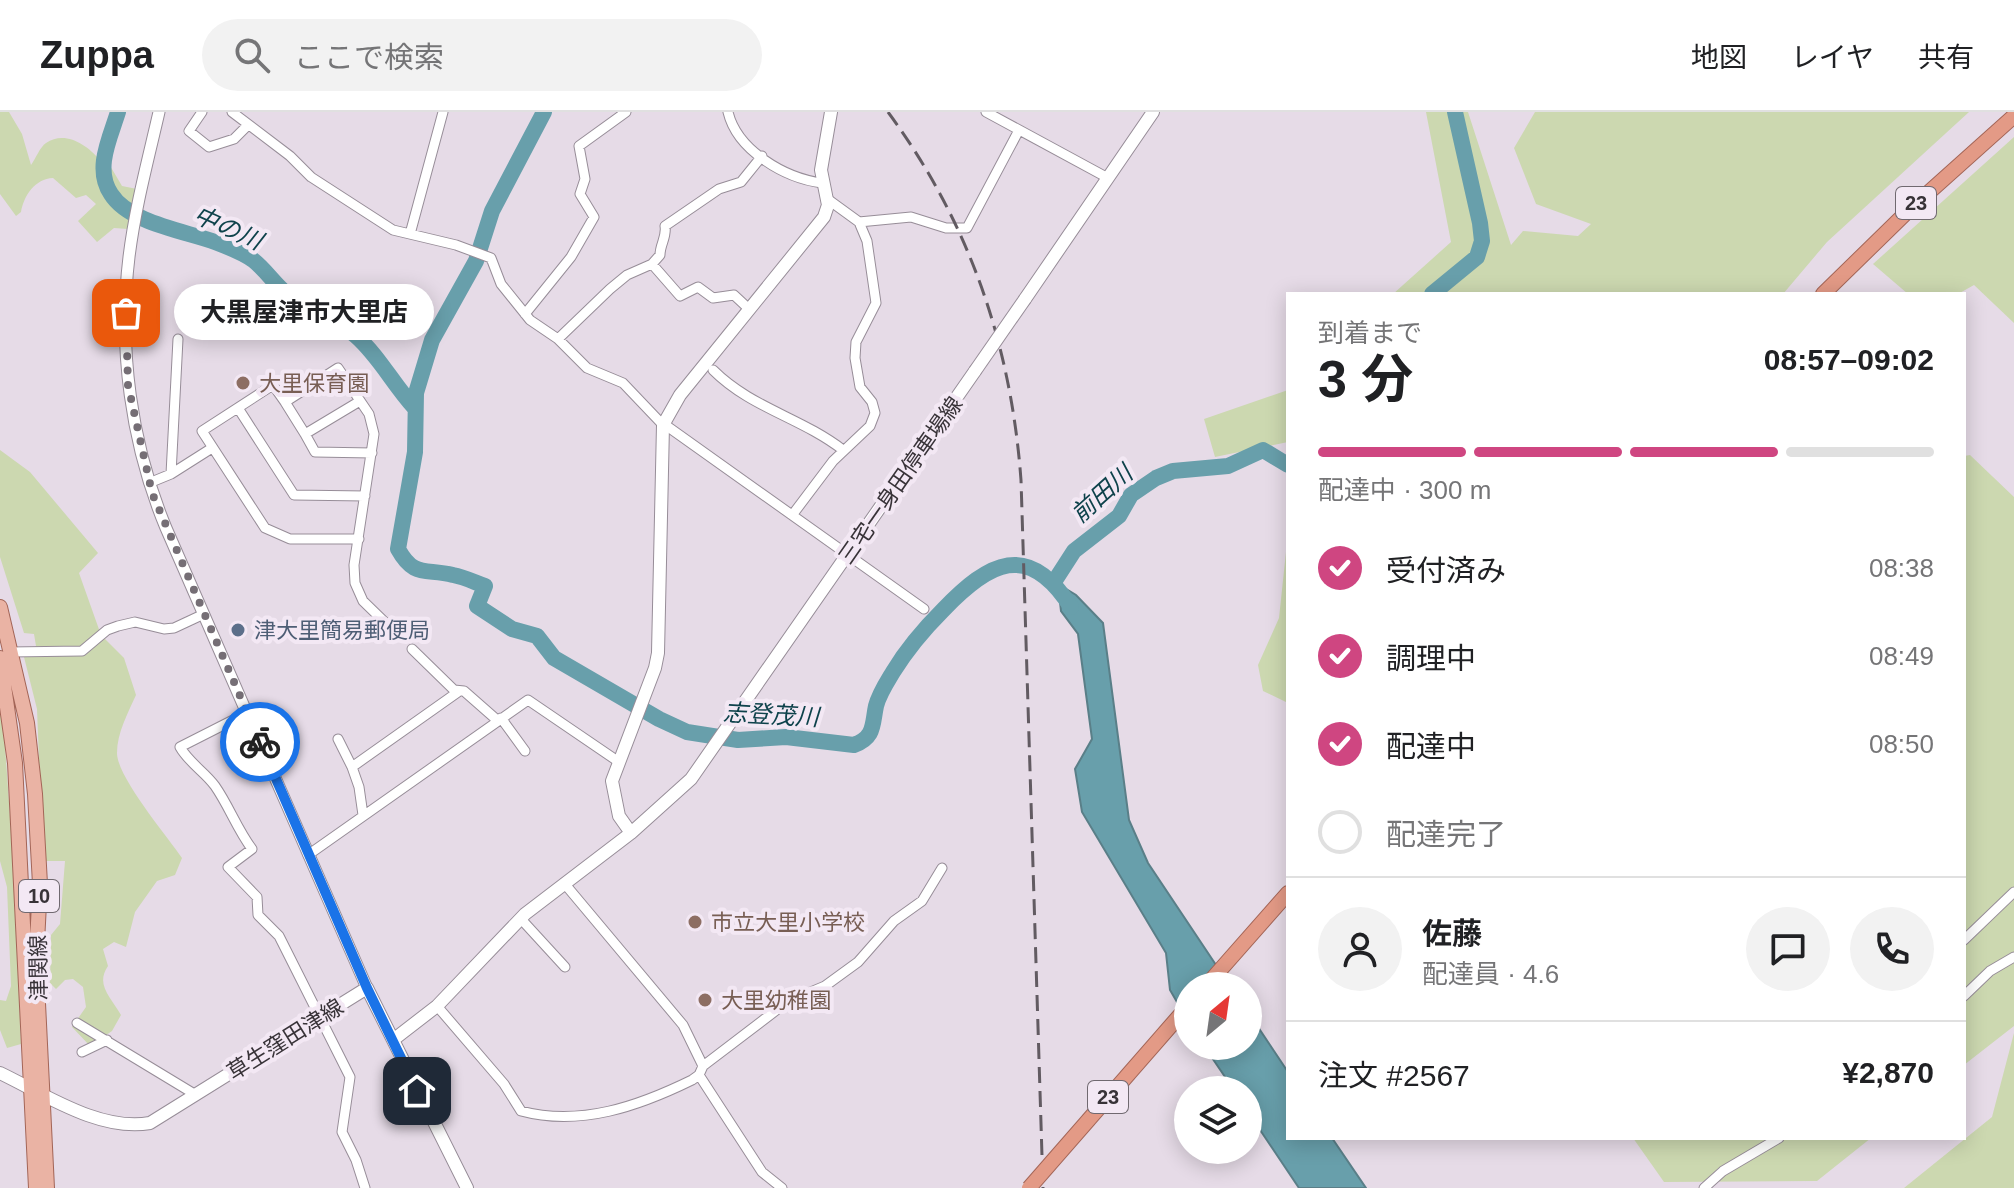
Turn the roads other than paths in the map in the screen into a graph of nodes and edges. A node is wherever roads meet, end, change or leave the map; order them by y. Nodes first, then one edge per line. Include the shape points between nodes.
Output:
1 (159, 112) edge
2 (202, 112) edge
3 (232, 112) edge
4 (443, 112) edge
5 (626, 112) edge
6 (728, 112) edge
7 (831, 112) edge
8 (986, 112) edge
9 (1153, 112) edge
10 (2014, 116) edge
11 (248, 125) junction
12 (1019, 130) junction
13 (762, 156) junction
14 (1108, 178) junction
15 (822, 183) junction
16 (826, 198) junction
17 (859, 222) junction
18 (410, 234) junction
19 (652, 264) junction
20 (1825, 292) edge
21 (749, 309) junction
22 (525, 314) junction
23 (178, 339) dead end
24 (558, 339) junction
25 (713, 370) dead end
26 (360, 401) junction
27 (285, 402) junction
28 (238, 408) junction
29 (663, 425) junction
30 (305, 434) junction
31 (212, 448) junction
32 (843, 450) junction
33 (372, 453) junction
34 (171, 474) junction
35 (149, 483) junction
36 (365, 496) junction
37 (793, 514) junction
38 (359, 539) junction
39 (849, 553) junction
40 (0, 607) edge
41 (924, 609) dead end
42 (204, 614) junction
43 (399, 636) dead end
44 (412, 649) dead end
45 (4, 654) edge
46 (458, 692) junction
47 (247, 713) junction
48 (499, 719) junction
49 (338, 739) dead end
50 (525, 751) dead end
51 (619, 762) junction
52 (352, 767) junction
53 (363, 815) junction
54 (631, 833) junction
55 (308, 855) junction
56 (942, 868) dead end
57 (564, 883) junction
58 (2014, 892) edge
59 (1286, 895) edge
60 (521, 919) junction
61 (1966, 938) edge
62 (2014, 957) edge
63 (565, 967) dead end
64 (1218, 972) edge
65 (367, 988) junction
66 (1966, 994) edge
67 (437, 1006) junction
68 (319, 1017) junction
69 (1174, 1022) edge
70 (77, 1023) dead end
71 (107, 1040) junction
72 (393, 1040) junction
73 (82, 1052) dead end
74 (701, 1071) junction
75 (0, 1073) edge
76 (37, 1091) junction
77 (196, 1095) junction
78 (1776, 1140) edge
79 (36, 1188) edge
80 (47, 1188) edge
81 (365, 1188) edge
82 (467, 1188) edge
83 (782, 1188) edge
84 (1029, 1188) edge
85 (1704, 1188) edge

1 - 35 street via 133,229 126,313 128,385
2 - 11 street via 189,131 209,147 234,139
3 - 11 street
4 - 18 street
5 - 22 street via 579,146 585,179 580,194 594,217 571,257
6 - 13 street via 734,133
7 - 15 main road
8 - 12 street
9 - 14 main road, 三宅一身田停車場線
10 - 20 highway, 23
11 - 18 street via 362,212
12 - 14 street
12 - 17 street via 967,228 903,217
13 - 15 street
13 - 19 street via 741,182 719,189 665,226 660,255
14 - 39 main road, 三宅一身田停車場線, bridge
15 - 16 main road
16 - 17 street
16 - 21 main road via 821,223
17 - 32 street via 876,303 856,342 855,358 860,387 875,413 866,431
18 - 22 street via 486,256
19 - 21 street via 680,296 698,287 713,298 734,295
19 - 24 street via 627,275
21 - 29 main road via 680,395
22 - 24 street
23 - 34 street
24 - 29 street via 587,368 623,383
25 - 32 street via 747,399 809,426
26 - 27 street via 338,368
26 - 30 street
26 - 33 street via 372,421
27 - 28 street via 273,385
27 - 30 street
28 - 31 street via 202,431
28 - 36 street via 294,495
29 - 37 street
29 - 51 main road via 659,645
30 - 33 street via 315,452
31 - 34 street
31 - 38 street via 256,518 270,531 290,539
32 - 37 street
33 - 36 street
34 - 35 street
35 - 42 street
36 - 38 street
37 - 39 street
38 - 43 street via 354,565 359,594
39 - 41 street
39 - 54 main road, 三宅一身田停車場線 via 708,758 672,799
40 - 45 main road, 津関線 / 10
42 - 45 street via 174,628 135,622 118,626 82,651
42 - 47 street
44 - 46 street
45 - 76 main road, 津関線 / 10
46 - 48 street via 464,691
46 - 52 street
47 - 55 street
47 - 68 street via 180,747 217,788 252,849 228,867 257,897 258,915 279,936
48 - 50 street
48 - 51 street via 528,700
48 - 53 street
49 - 52 street
51 - 54 main road via 612,791
52 - 53 street
53 - 55 street
54 - 57 main road, 三宅一身田停車場線
55 - 65 street
56 - 74 street via 928,895 894,921 858,962 825,986 787,1002
57 - 60 main road, 三宅一身田停車場線
57 - 74 street via 683,1025
58 - 61 street
59 - 64 highway
60 - 63 street
60 - 67 main road, 三宅一身田停車場線
62 - 66 street
65 - 68 main road, 草生窪田津線
65 - 72 main road, 草生窪田津線
67 - 72 main road, 三宅一身田停車場線
67 - 74 street via 525,1113 574,1116 618,1111 674,1089
68 - 77 main road, 草生窪田津線
68 - 81 street via 350,1077 342,1132
69 - 84 highway, 23, bridge
70 - 71 street
71 - 73 street
71 - 77 street
72 - 82 main road, 草生窪田津線
74 - 83 street via 762,1172
75 - 76 main road, 草生窪田津線
76 - 77 main road, 草生窪田津線 via 128,1127 150,1123
76 - 79 main road, 津関線 / 10
76 - 80 main road, 津関線 / 10
78 - 85 street

